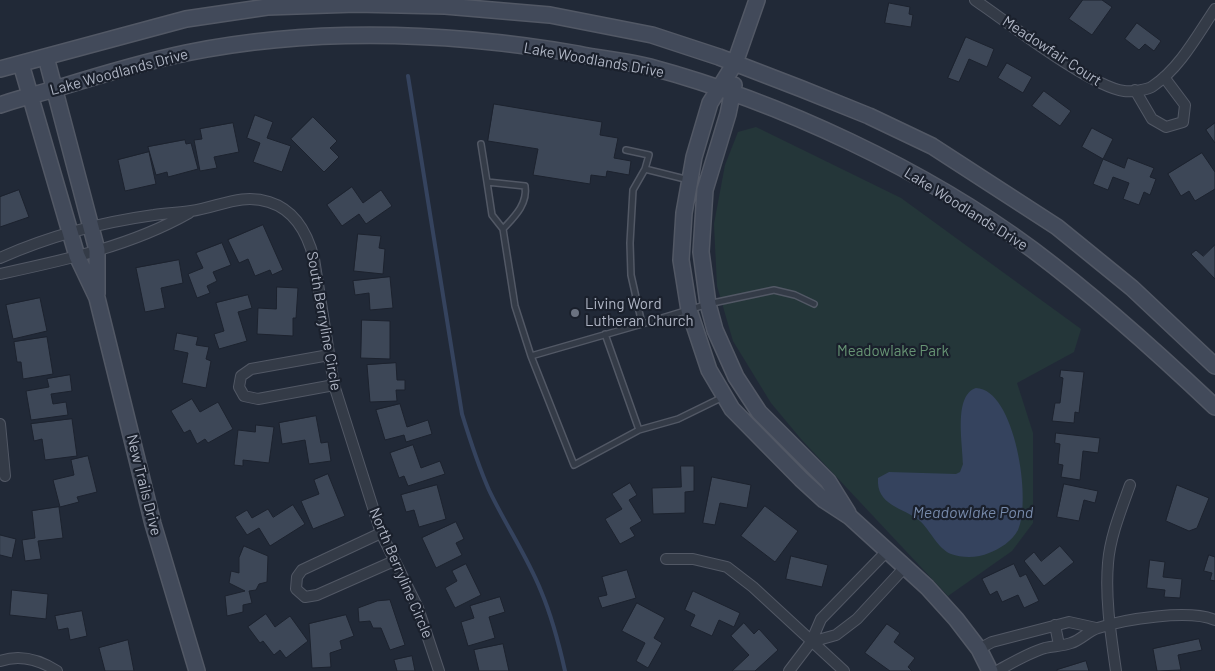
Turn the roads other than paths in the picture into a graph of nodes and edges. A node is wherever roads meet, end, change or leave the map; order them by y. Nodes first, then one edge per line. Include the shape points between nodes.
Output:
1 (757, 0) edge
2 (975, 0) edge
3 (1215, 8) edge
4 (46, 57) junction
5 (736, 63) junction
6 (22, 64) junction
7 (0, 70) edge
8 (1164, 77) junction
9 (55, 89) junction
10 (1135, 90) junction
11 (726, 92) junction
12 (31, 96) junction
13 (0, 104) edge
14 (481, 144) dead end
15 (626, 150) dead end
16 (645, 169) junction
17 (690, 180) junction
18 (486, 182) junction
19 (192, 211) junction
20 (91, 228) junction
21 (504, 229) junction
22 (70, 234) junction
23 (97, 250) junction
24 (76, 256) junction
25 (0, 258) edge
26 (0, 274) edge
27 (97, 298) junction
28 (708, 304) junction
29 (814, 304) dead end
30 (689, 310) junction
31 (642, 324) junction
32 (605, 334) junction
33 (329, 355) junction
34 (531, 356) junction
35 (1215, 366) edge
36 (334, 385) junction
37 (723, 396) junction
38 (1215, 407) edge
39 (0, 424) edge
40 (639, 430) junction
41 (353, 446) joint
42 (5, 476) dead end
43 (1130, 485) dead end
44 (850, 517) junction
45 (381, 533) junction
46 (887, 551) junction
47 (666, 559) dead end
48 (394, 561) junction
49 (905, 567) junction
50 (1215, 620) edge
51 (1055, 625) junction
52 (1110, 625) junction
53 (1096, 628) junction
54 (811, 642) junction
55 (1059, 646) junction
56 (979, 649) junction
57 (0, 661) edge
58 (57, 671) edge
59 (197, 671) edge
60 (439, 671) edge
61 (789, 671) edge
62 (844, 671) edge
63 (990, 671) edge
64 (996, 671) edge
65 (1116, 671) edge

1 - 5 main road
2 - 10 street, Meadowfair Court via 1098,82 1125,91
3 - 8 street, Meadowfair Court
4 - 5 main road via 186,19 267,8 356,4 446,6 550,15 652,35
4 - 6 main road
4 - 9 main road, New Trails Drive
5 - 11 main road
5 - 35 main road via 869,116 932,146 1057,227 1132,288
6 - 7 main road
6 - 12 main road, New Trails Drive
8 - 10 street, Meadowfair Court via 1152,87
8 - 10 street via 1185,105 1183,122 1166,127 1152,119
9 - 11 main road, Lake Woodlands Drive via 188,52 269,41 356,36 439,37 545,49 648,67
9 - 12 main road, Lake Woodlands Drive
9 - 20 main road, New Trails Drive
11 - 17 main road via 710,103
11 - 28 main road via 706,190 701,252
11 - 38 main road, Lake Woodlands Drive via 861,148 972,209 1032,250 1113,314
12 - 13 main road, Lake Woodlands Drive
12 - 22 main road, New Trails Drive
14 - 18 lane
15 - 16 lane via 649,155
16 - 17 lane
16 - 31 lane via 633,190 630,227 631,275
17 - 30 main road via 681,260
18 - 21 lane via 492,215
18 - 21 lane via 524,186 526,192 521,207
19 - 20 street, South Berryline Circle via 153,215
19 - 23 street, South Berryline Circle via 158,230
19 - 33 street, South Berryline Circle via 253,198 286,210 299,223 309,240 314,259
20 - 22 street, South Berryline Circle
20 - 23 main road, New Trails Drive
21 - 34 lane via 515,306
22 - 24 main road, New Trails Drive
22 - 25 street, South Berryline Circle
23 - 24 street, South Berryline Circle
23 - 27 main road, New Trails Drive
24 - 26 street, South Berryline Circle
24 - 27 main road, New Trails Drive
27 - 59 main road, New Trails Drive via 153,524
28 - 29 lane via 774,290
28 - 30 lane
28 - 44 main road via 715,330 736,377 759,412 828,481
30 - 31 lane
30 - 37 main road via 709,370
31 - 32 lane
32 - 34 lane
32 - 40 lane
33 - 36 street, South Berryline Circle
33 - 36 street via 250,368 241,376 239,387 244,396 258,399
34 - 40 lane via 574,465
36 - 41 street, South Berryline Circle
37 - 40 lane via 678,419
37 - 44 main road via 801,479
39 - 42 street
41 - 45 street, North Berryline Circle
43 - 52 street via 1108,562
44 - 46 main road
45 - 48 street, North Berryline Circle
45 - 48 street via 302,570 297,577 296,589 305,597 316,595
46 - 49 main road
46 - 54 street via 821,618
47 - 54 street via 693,558 727,566
48 - 60 street, North Berryline Circle via 418,608
49 - 54 street via 857,619 836,635
49 - 56 main road via 956,619
50 - 52 street via 1174,616
51 - 53 street via 1069,622
51 - 55 street
51 - 56 street via 992,642
52 - 53 street
52 - 65 street
53 - 55 street via 1072,643
54 - 61 street
54 - 62 street
55 - 64 street via 1023,657
56 - 63 main road
57 - 58 street via 7,658 29,659

